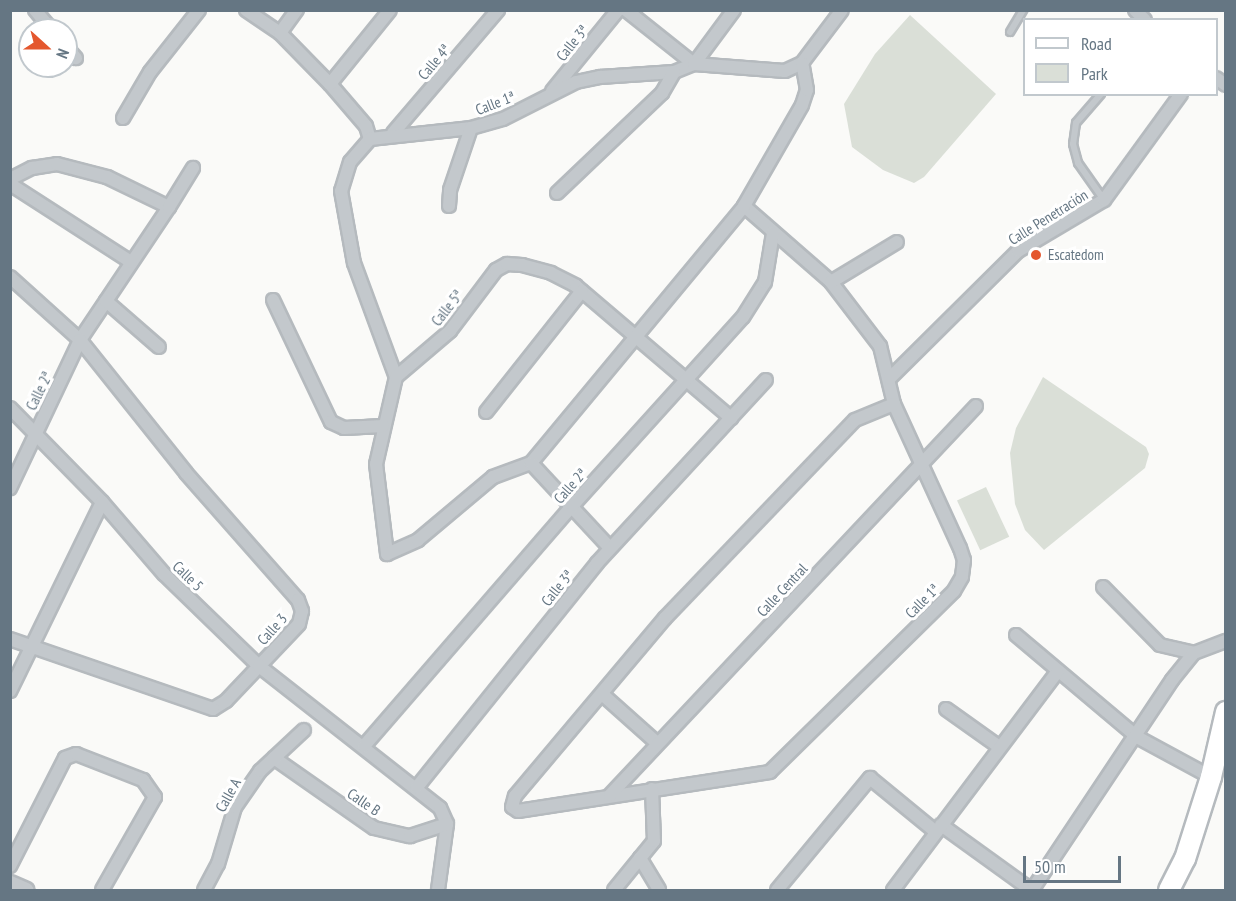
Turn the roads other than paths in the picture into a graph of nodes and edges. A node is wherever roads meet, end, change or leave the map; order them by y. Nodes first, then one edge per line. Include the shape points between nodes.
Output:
1 (199, 10) edge
2 (246, 10) edge
3 (297, 10) edge
4 (390, 10) edge
5 (498, 10) edge
6 (618, 10) edge
7 (626, 10) edge
8 (734, 10) edge
9 (842, 10) edge
10 (1023, 10) edge
11 (1010, 32) dead end
12 (280, 33) junction
13 (802, 63) junction
14 (694, 64) junction
15 (674, 72) junction
16 (330, 84) junction
17 (550, 94) junction
18 (1099, 96) edge
19 (1180, 96) edge
20 (123, 118) dead end
21 (471, 128) junction
22 (393, 134) junction
23 (370, 139) junction
24 (193, 168) dead end
25 (10, 179) edge
26 (10, 184) edge
27 (557, 193) dead end
28 (1104, 200) junction
29 (744, 206) junction
30 (169, 207) junction
31 (449, 207) dead end
32 (772, 233) junction
33 (897, 242) dead end
34 (131, 262) junction
35 (10, 277) edge
36 (831, 282) junction
37 (582, 291) junction
38 (273, 300) dead end
39 (106, 301) junction
40 (639, 337) junction
41 (80, 340) junction
42 (159, 347) dead end
43 (396, 377) junction
44 (890, 378) junction
45 (766, 380) dead end
46 (686, 381) junction
47 (894, 404) junction
48 (976, 406) dead end
49 (10, 408) edge
50 (486, 412) dead end
51 (731, 418) junction
52 (383, 426) junction
53 (36, 432) junction
54 (923, 461) junction
55 (531, 463) junction
56 (10, 488) edge
57 (102, 502) junction
58 (573, 505) junction
59 (610, 548) junction
60 (1103, 587) dead end
61 (1016, 635) dead end
62 (10, 639) edge
63 (1226, 640) edge
64 (31, 648) junction
65 (1194, 652) junction
66 (259, 666) junction
67 (1057, 672) junction
68 (10, 691) edge
69 (602, 694) junction
70 (946, 709) dead end
71 (1226, 712) edge
72 (304, 730) dead end
73 (1137, 737) junction
74 (657, 743) junction
75 (364, 746) junction
76 (998, 746) junction
77 (274, 758) junction
78 (1218, 773) edge
79 (417, 787) junction
80 (652, 789) junction
81 (610, 795) junction
82 (447, 824) junction
83 (938, 829) junction
84 (640, 858) junction
85 (10, 866) edge
86 (10, 883) edge
87 (26, 891) edge
88 (102, 891) edge
89 (204, 891) edge
90 (438, 891) edge
91 (614, 891) edge
92 (659, 891) edge
93 (777, 891) edge
94 (893, 891) edge
95 (1031, 891) edge
96 (1169, 891) edge
97 (1183, 891) edge

1 - 20 street via 150,72
2 - 12 street
3 - 12 street
4 - 16 street
5 - 22 street, Calle 4ª
6 - 17 street, Calle 3ª
7 - 14 street
8 - 14 street
9 - 13 street
10 - 11 lane
12 - 16 street
13 - 14 street, Calle 1ª via 785,71
13 - 29 street via 807,90 802,105
14 - 15 street, Calle 1ª
15 - 17 street, Calle 1ª via 600,77
15 - 27 street via 662,93
16 - 23 street via 366,126
17 - 21 street, Calle 1ª via 503,119
18 - 28 lane via 1076,123 1073,144 1078,163
19 - 28 street, Calle Penetración
21 - 22 street, Calle 1ª
21 - 31 street via 450,190
22 - 23 street, Calle 1ª
23 - 43 street via 350,162 341,191 354,263
24 - 30 street, Calle 2ª
25 - 30 street via 32,168 57,164 106,177
26 - 34 street
28 - 44 street, Calle Penetración via 1018,251
29 - 32 street, Calle 1ª
29 - 40 street
30 - 34 street, Calle 2ª
32 - 36 street, Calle 1ª
32 - 46 street, Calle 2ª via 765,282 756,300
33 - 36 street
34 - 39 street, Calle 2ª
35 - 41 street, Calle 3
36 - 44 street, Calle 1ª via 880,346
37 - 40 street
37 - 43 street, Calle 5ª via 551,273 507,264 496,270 450,331
37 - 50 street
38 - 52 street via 331,422 344,428
39 - 41 street, Calle 2ª
39 - 42 street
40 - 46 street
40 - 55 street via 539,448
41 - 53 street, Calle 2ª
41 - 66 street, Calle 3 via 186,473 298,600 302,611 299,624
43 - 52 street
44 - 47 street, Calle 1ª
45 - 51 street, Calle 3ª
46 - 51 street
46 - 58 street, Calle 2ª
47 - 54 street, Calle 1ª
47 - 69 street via 855,420 665,618
48 - 54 street, Calle Central
49 - 53 street, Calle 5
51 - 59 street, Calle 3ª
52 - 55 street via 376,464 387,554 418,540 493,477
53 - 56 street, Calle 2ª
53 - 57 street, Calle 5
54 - 74 street, Calle Central
54 - 80 street, Calle 1ª via 964,560 962,577 954,591 770,772
55 - 58 street
57 - 64 street
57 - 66 street, Calle 5 via 164,574
58 - 59 street
58 - 75 street, Calle 2ª
59 - 79 street, Calle 3ª
60 - 65 street via 1160,645
61 - 67 street
62 - 64 street, Calle 3
63 - 65 street
64 - 66 street, Calle 3 via 203,709 213,709 226,701
64 - 68 street
65 - 73 street
66 - 75 street, Calle 5
67 - 73 street
67 - 76 street
69 - 74 street
69 - 81 street, Calle 1ª via 515,796 512,807 518,811
70 - 76 street
71 - 78 main road
72 - 77 street, Calle A
73 - 78 street
73 - 95 street
74 - 81 street, Calle Central
75 - 79 street, Calle 5
76 - 83 street
77 - 82 street, Calle B via 374,828 410,836
77 - 89 street, Calle A via 235,807 218,864
78 - 96 main road
78 - 97 main road via 1198,863
79 - 82 street, Calle 5 via 440,808
80 - 81 street, Calle 1ª
80 - 84 street via 654,841
82 - 90 street
83 - 93 street via 870,778
83 - 94 street
83 - 95 street
84 - 91 street
84 - 92 street
85 - 88 street via 62,764 76,754 143,780 155,797
86 - 87 street

